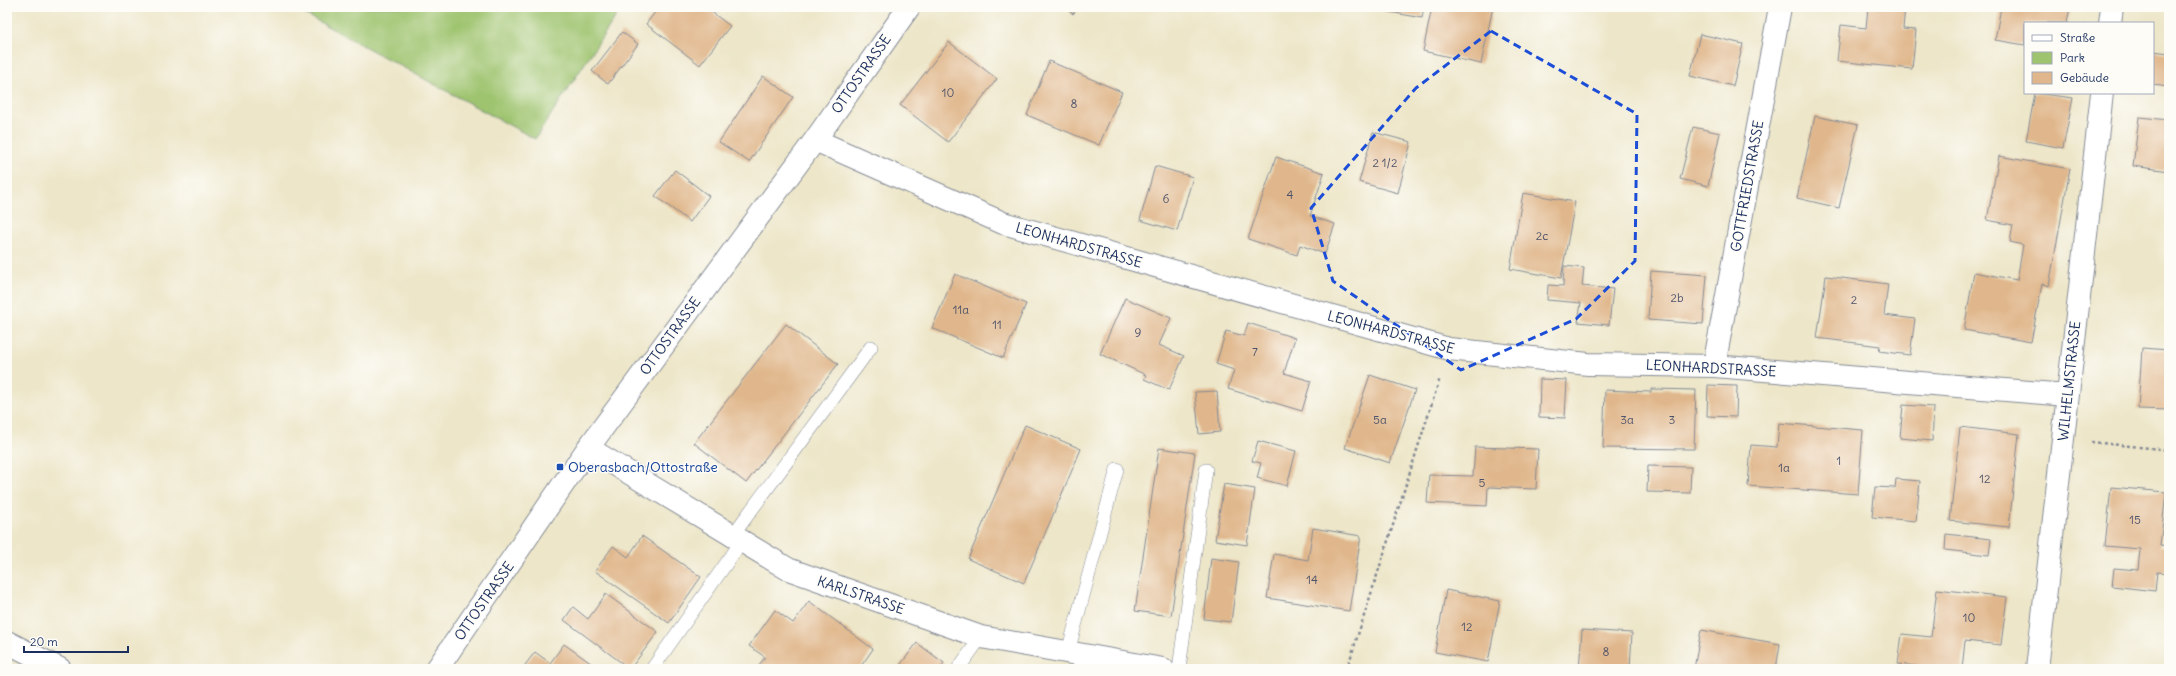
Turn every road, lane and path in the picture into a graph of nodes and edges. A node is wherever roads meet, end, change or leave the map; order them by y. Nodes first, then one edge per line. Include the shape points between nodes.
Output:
1 (909, 7) edge
2 (1780, 7) edge
3 (2112, 7) edge
4 (2110, 22) edge
5 (2102, 94) edge
6 (815, 140) junction
7 (871, 347) dead end
8 (1449, 349) junction
9 (1714, 366) junction
10 (2067, 394) junction
11 (2063, 439) junction
12 (588, 448) junction
13 (2169, 450) edge
14 (1118, 469) dead end
15 (1206, 470) dead end
16 (737, 538) junction
17 (981, 637) junction
18 (7, 642) edge
19 (1068, 652) junction
20 (60, 669) edge
21 (437, 669) edge
22 (652, 669) edge
23 (958, 669) edge
24 (1163, 669) edge
25 (1179, 669) edge
26 (1347, 669) edge
27 (2037, 669) edge

1 - 6 street, OTTOSTRASSE
2 - 9 street, GOTTFRIEDSTRASSE
3 - 4 street
5 - 10 street, WILHELMSTRASSE
6 - 8 street, LEONHARDSTRASSE via 1003,223
6 - 12 street, OTTOSTRASSE
7 - 16 lane
8 - 9 street, LEONHARDSTRASSE via 1588,364
8 - 26 path
9 - 10 street, LEONHARDSTRASSE
10 - 11 street, WILHELMSTRASSE
11 - 13 path
11 - 27 street, WILHELMSTRASSE
12 - 16 street, KARLSTRASSE
12 - 21 street, OTTOSTRASSE
14 - 19 lane
15 - 25 lane
16 - 17 street, KARLSTRASSE via 788,569
16 - 22 lane
17 - 19 street, KARLSTRASSE
17 - 23 lane
18 - 20 street
19 - 24 street, KARLSTRASSE

